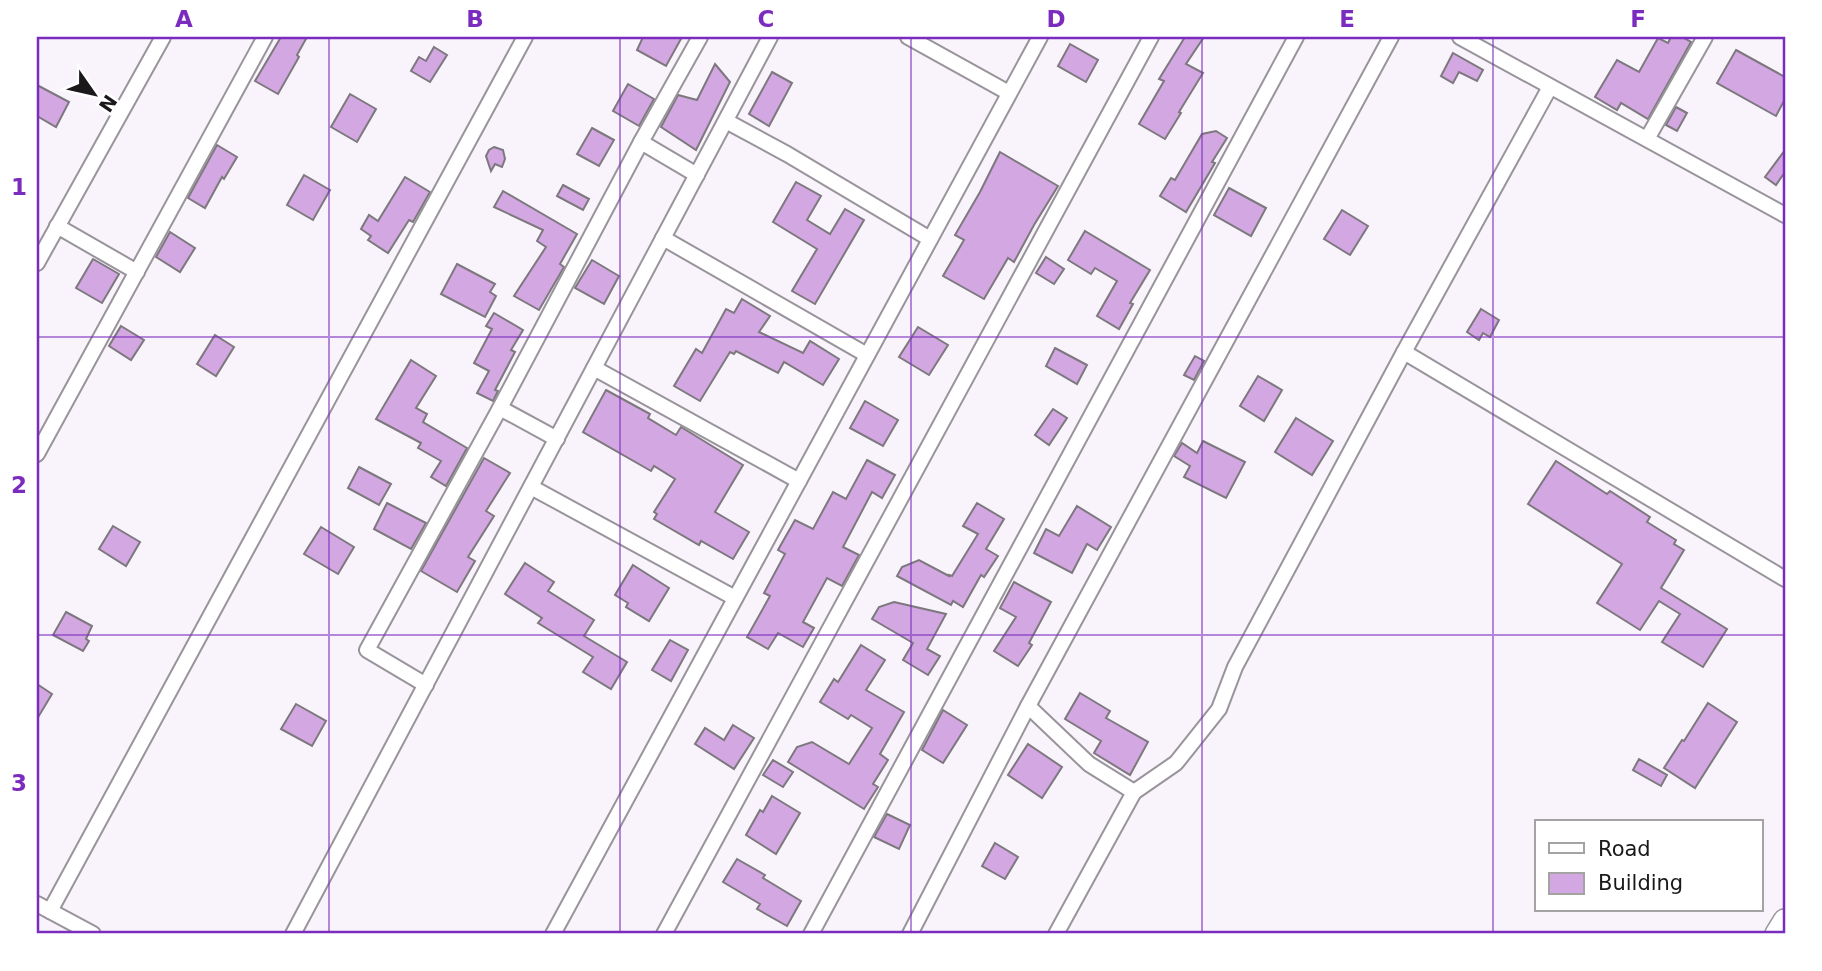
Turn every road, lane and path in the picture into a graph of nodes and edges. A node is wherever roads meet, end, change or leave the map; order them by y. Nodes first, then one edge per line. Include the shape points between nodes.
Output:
1 (163, 37) edge
2 (265, 37) edge
3 (525, 37) edge
4 (700, 37) edge
5 (770, 37) edge
6 (908, 37) edge
7 (1040, 37) edge
8 (1151, 37) edge
9 (1296, 37) edge
10 (1391, 37) edge
11 (1460, 37) edge
12 (1705, 37) edge
13 (1550, 87) junction
14 (1009, 93) junction
15 (726, 121) junction
16 (1647, 139) junction
17 (641, 142) junction
18 (697, 175) junction
19 (1785, 215) edge
20 (57, 226) junction
21 (663, 238) junction
22 (930, 239) junction
23 (37, 262) edge
24 (137, 272) junction
25 (1404, 352) junction
26 (867, 355) junction
27 (594, 368) junction
28 (500, 408) junction
29 (557, 439) junction
30 (37, 454) edge
31 (799, 481) junction
32 (531, 487) junction
33 (1785, 579) edge
34 (735, 598) junction
35 (426, 685) junction
36 (1028, 706) junction
37 (1134, 792) junction
38 (43, 907) edge
39 (1785, 920) edge
40 (93, 934) edge
41 (293, 934) edge
42 (553, 934) edge
43 (664, 934) edge
44 (811, 934) edge
45 (910, 934) edge
46 (1056, 934) edge
47 (1777, 934) edge

1 - 20 street
2 - 24 street
3 - 38 street
4 - 17 street
5 - 15 street
6 - 14 street
7 - 14 street
8 - 43 street
9 - 44 street
10 - 36 street
11 - 13 street
12 - 16 street
13 - 16 street
13 - 25 street
14 - 22 street
15 - 18 street
15 - 22 street
16 - 19 street
17 - 18 street
17 - 28 street
18 - 21 street
20 - 23 street
20 - 24 street
21 - 26 street
21 - 27 street
22 - 26 street
24 - 30 street
25 - 33 street
25 - 37 street via 1235,667 1219,709 1176,763
26 - 31 street
27 - 29 street
27 - 31 street
28 - 29 street
28 - 35 street via 367,650
29 - 32 street
31 - 34 street
32 - 34 street
32 - 35 street
34 - 42 street
35 - 41 street
36 - 37 street via 1089,764
36 - 45 street
37 - 46 street
38 - 40 street
39 - 47 highway

